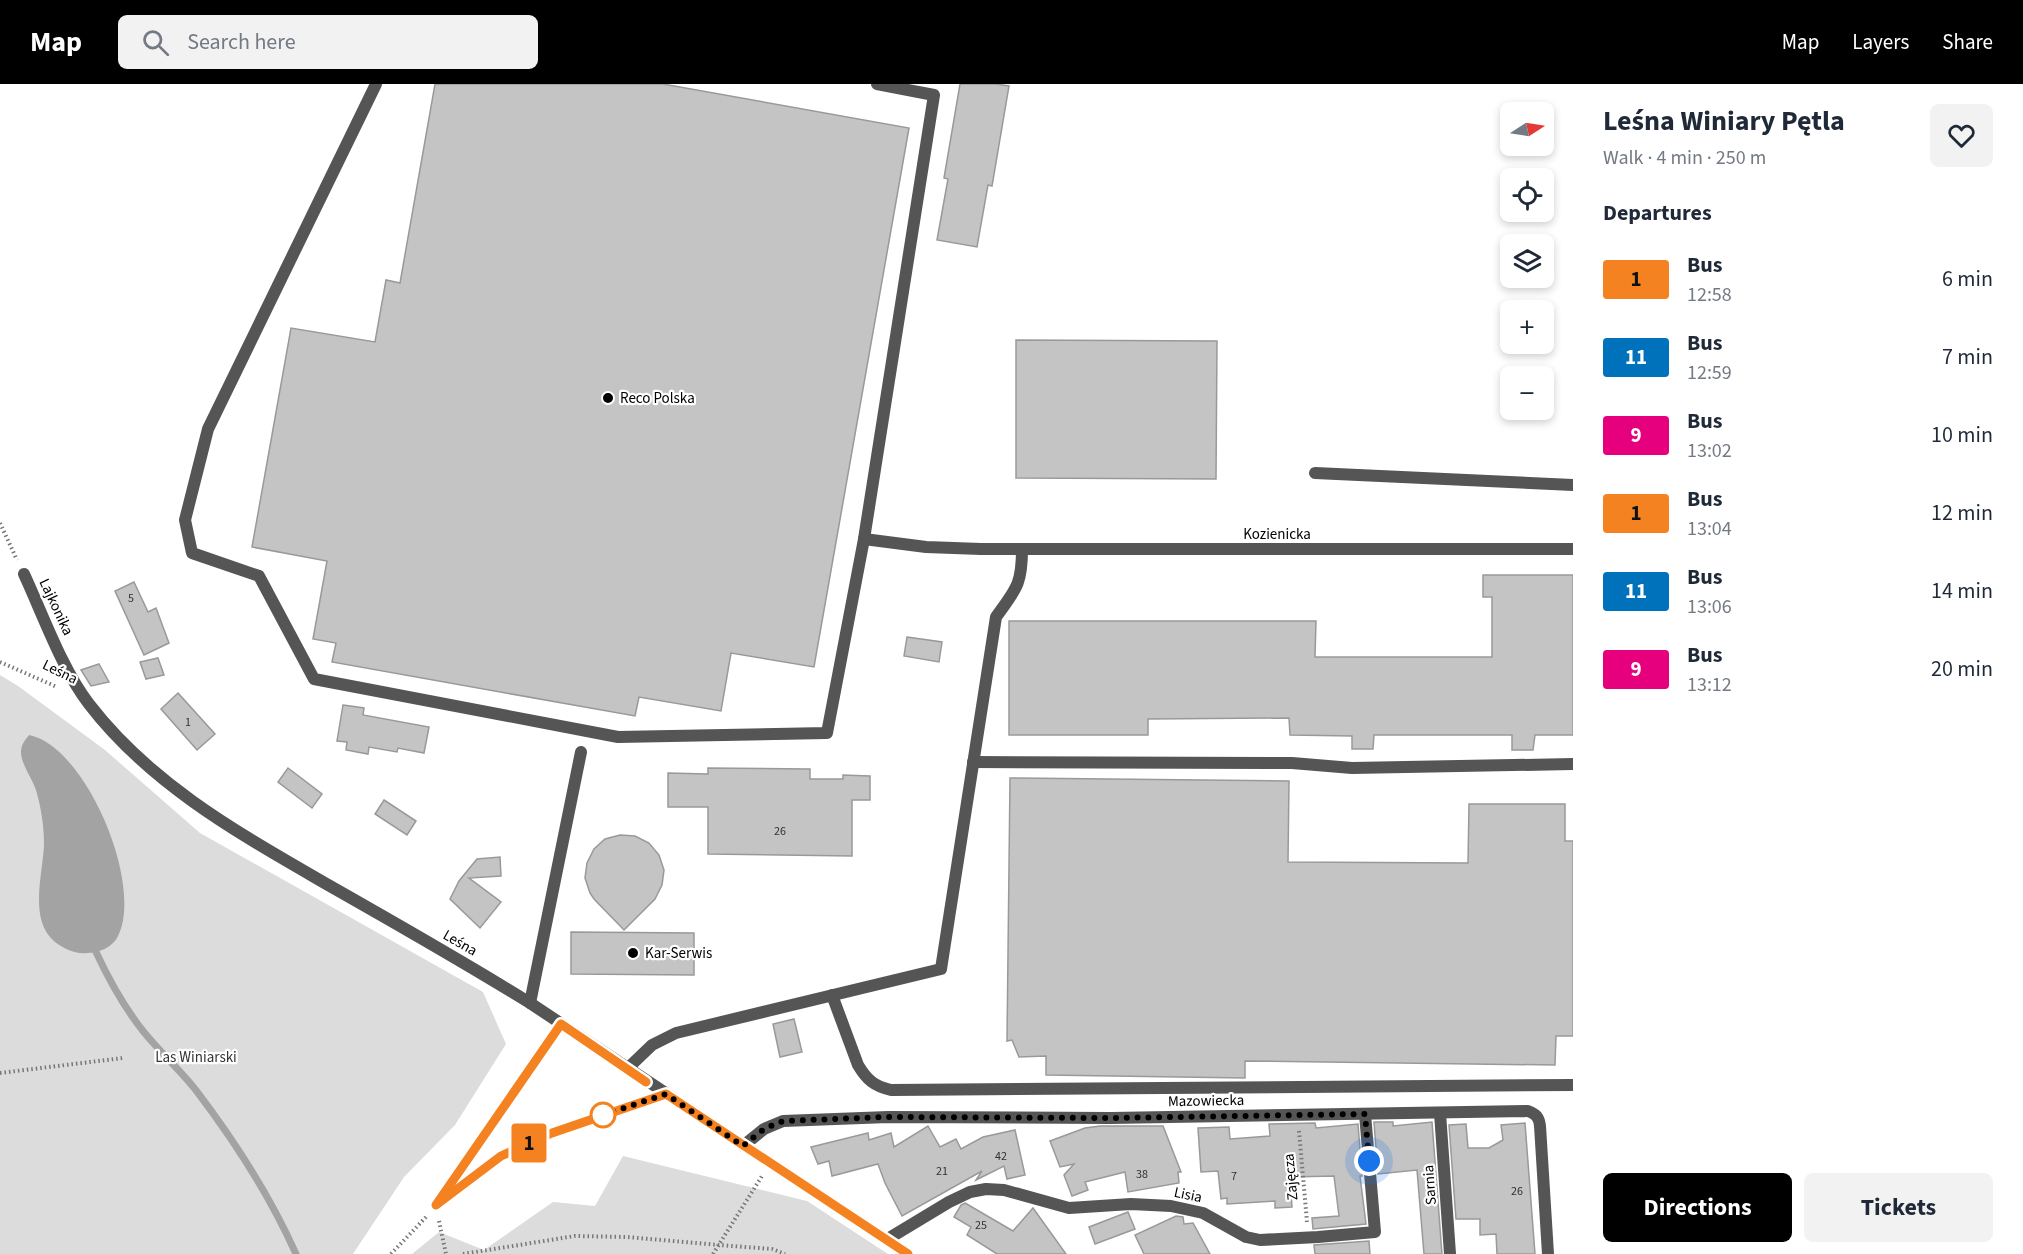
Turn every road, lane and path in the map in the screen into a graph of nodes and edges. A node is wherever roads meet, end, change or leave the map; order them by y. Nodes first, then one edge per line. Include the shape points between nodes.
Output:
1 (376, 84) edge
2 (877, 84) edge
3 (1315, 473) dead end
4 (1573, 485) edge
5 (0, 523) edge
6 (864, 539) junction
7 (1022, 549) junction
8 (1573, 549) edge
9 (24, 574) joint
10 (0, 662) edge
11 (59, 688) dead end
12 (87, 701) joint
13 (581, 752) dead end
14 (973, 762) junction
15 (1573, 764) edge
16 (832, 995) junction
17 (530, 1003) junction
18 (561, 1024) junction
19 (123, 1058) dead end
20 (627, 1068) junction
21 (0, 1073) edge
22 (1573, 1085) edge
23 (666, 1094) junction
24 (1440, 1113) junction
25 (1365, 1114) junction
26 (1298, 1115) junction
27 (743, 1146) junction
28 (770, 1164) junction
29 (436, 1205) junction
30 (1309, 1238) junction
31 (886, 1240) junction
32 (719, 1245) junction
33 (391, 1254) edge
34 (446, 1254) edge
35 (463, 1254) edge
36 (713, 1254) edge
37 (784, 1254) edge
38 (908, 1254) edge
39 (1450, 1254) edge
40 (1548, 1254) edge

1 - 6 street via 208,429 185,520 192,554 260,576 314,679 618,737 827,733
2 - 6 street via 934,95
3 - 4 street
5 - 9 path, Lajkonika
6 - 7 street, Kozienicka via 926,547
7 - 8 street, Kozienicka
7 - 14 street via 1018,586 996,617
9 - 12 street, Lajkonika
10 - 11 path, Leśna
12 - 17 street, Leśna via 156,773 212,817
13 - 17 street
14 - 15 street via 1292,763 1352,768
14 - 16 street via 941,969
16 - 20 street via 676,1033 651,1045
16 - 22 street via 861,1070 871,1082 891,1090
17 - 18 street, Leśna
18 - 20 street, Leśna
18 - 29 street
19 - 21 path
20 - 23 street, Leśna
23 - 27 street, Leśna
23 - 29 street via 552,1133 501,1156
24 - 25 street, Mazowiecka
24 - 39 street, Sarnia
24 - 40 street, Mazowiecka via 1528,1111 1539,1119
25 - 26 street, Mazowiecka
25 - 30 street, Lisia via 1375,1232
26 - 27 street, Mazowiecka via 783,1121 764,1129
26 - 30 path, Zajęcza
27 - 28 street, Leśna
28 - 31 street, Leśna
28 - 32 path
29 - 33 path
29 - 34 path
30 - 31 street, Lisia via 1246,1237 1203,1212 1171,1206 1069,1208 1004,1190 986,1189 949,1202
31 - 38 street, Leśna
32 - 35 path via 575,1236
32 - 36 path
32 - 37 path

